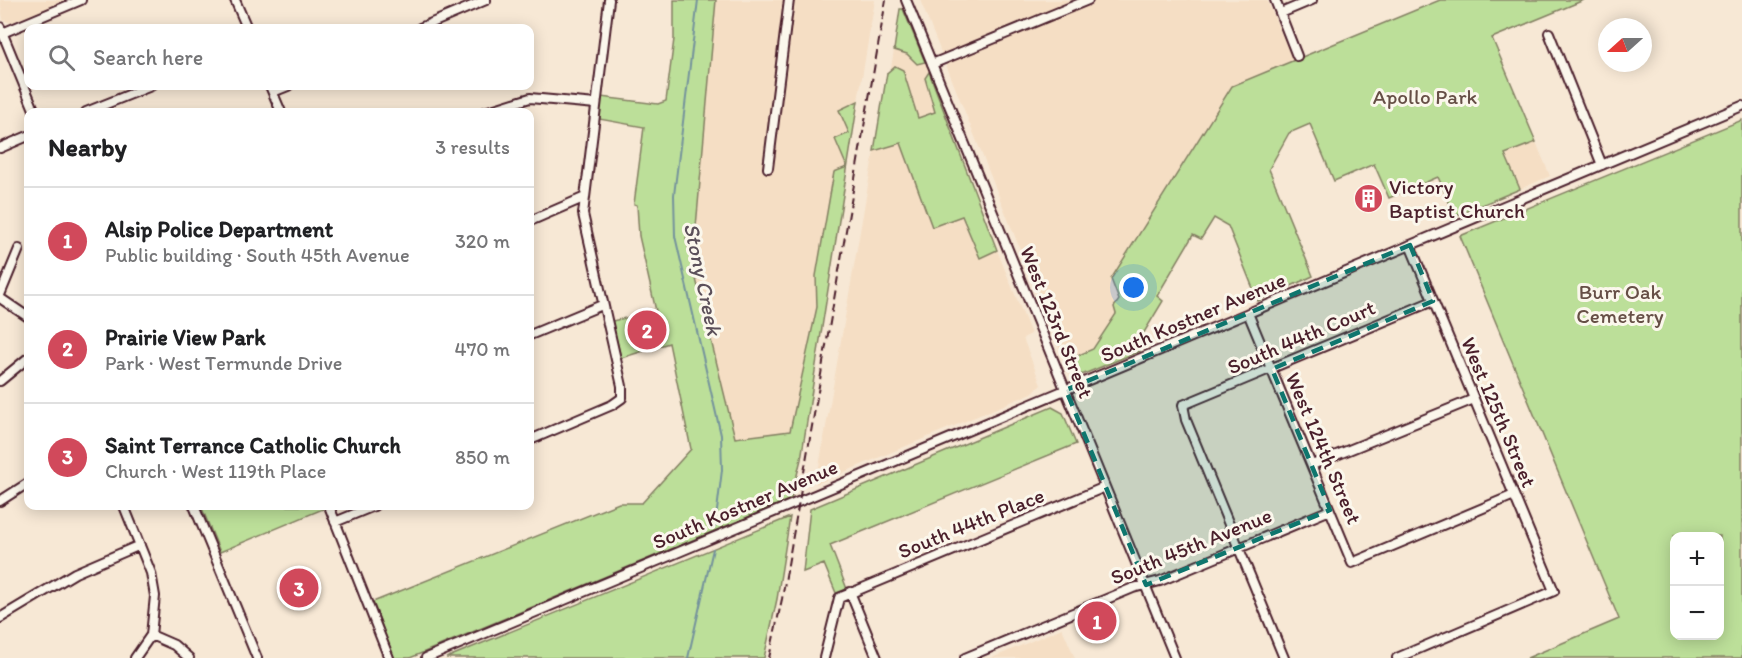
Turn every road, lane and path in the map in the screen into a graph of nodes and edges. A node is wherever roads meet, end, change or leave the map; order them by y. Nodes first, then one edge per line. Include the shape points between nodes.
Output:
1 (81, 0) edge
2 (235, 0) edge
3 (486, 0) edge
4 (609, 0) edge
5 (789, 0) edge
6 (906, 0) edge
7 (1088, 0) edge
8 (1275, 0) edge
9 (1311, 0) edge
10 (1281, 13) junction
11 (245, 24) edge
12 (429, 24) edge
13 (1, 31) edge
14 (1549, 33) dead end
15 (1298, 56) dead end
16 (932, 64) junction
17 (24, 87) edge
18 (25, 90) edge
19 (141, 90) edge
20 (271, 90) edge
21 (596, 104) junction
22 (1742, 106) edge
23 (32, 108) edge
24 (96, 108) edge
25 (279, 108) edge
26 (498, 108) edge
27 (24, 138) edge
28 (0, 148) edge
29 (1602, 165) junction
30 (768, 168) dead end
31 (583, 198) junction
32 (534, 219) edge
33 (1410, 245) junction
34 (19, 249) dead end
35 (0, 296) edge
36 (1433, 301) junction
37 (603, 305) junction
38 (24, 314) edge
39 (1248, 314) junction
40 (534, 333) edge
41 (24, 361) edge
42 (1272, 369) junction
43 (0, 381) edge
44 (1066, 390) junction
45 (1474, 399) junction
46 (534, 438) edge
47 (1312, 465) junction
48 (24, 486) edge
49 (1105, 487) junction
50 (1514, 495) junction
51 (0, 501) edge
52 (126, 510) edge
53 (196, 510) edge
54 (330, 510) edge
55 (364, 510) edge
56 (1330, 510) junction
57 (335, 522) junction
58 (140, 545) junction
59 (1239, 548) junction
60 (1146, 585) junction
61 (850, 592) junction
62 (0, 618) edge
63 (151, 635) junction
64 (135, 658) edge
65 (189, 658) edge
66 (257, 658) edge
67 (389, 658) edge
68 (426, 658) edge
69 (824, 658) edge
70 (877, 658) edge
71 (965, 658) edge
72 (1176, 658) edge
73 (1284, 658) edge
74 (1397, 658) edge

1 - 13 street
2 - 11 street
3 - 12 street
4 - 21 street
5 - 30 street
6 - 16 street, West 123rd Street
7 - 16 street
8 - 10 street
9 - 10 street
10 - 15 street
13 - 17 street
14 - 29 street
16 - 44 street, West 123rd Street
18 - 23 street
19 - 24 street
20 - 25 street
21 - 26 street via 530,98
21 - 31 street
22 - 29 street, South Kostner Avenue
27 - 28 street
29 - 33 street, South Kostner Avenue
31 - 32 street
31 - 37 street via 586,233
33 - 36 street, West 125th Street
33 - 39 street, South Kostner Avenue
34 - 35 street
35 - 38 street
36 - 42 street, South 44th Court
36 - 45 street, West 125th Street
37 - 40 street
37 - 46 street via 622,398
39 - 42 street, West 124th Street
39 - 44 street, South Kostner Avenue
41 - 43 street
42 - 47 street, West 124th Street
42 - 59 street, South 44th Court via 1183,405
44 - 49 street, West 123rd Street
44 - 68 street, South Kostner Avenue
45 - 47 street
45 - 50 street, West 125th Street
47 - 56 street, West 124th Street
48 - 51 street
49 - 60 street, West 123rd Street
49 - 61 street, South 44th Place
50 - 56 street, West 124th Street via 1353,563
50 - 74 street, West 125th Street via 1554,591
52 - 58 street
53 - 66 street
54 - 57 street
55 - 57 street
56 - 59 street, South 45th Avenue
57 - 67 street
58 - 62 street via 75,573
58 - 63 street via 151,573 154,596
59 - 60 street, South 45th Avenue
59 - 73 street
60 - 71 street, South 45th Avenue
60 - 72 street, West 123rd Street
61 - 69 street via 839,598 836,605
61 - 70 street
63 - 64 street
63 - 65 street via 174,645

